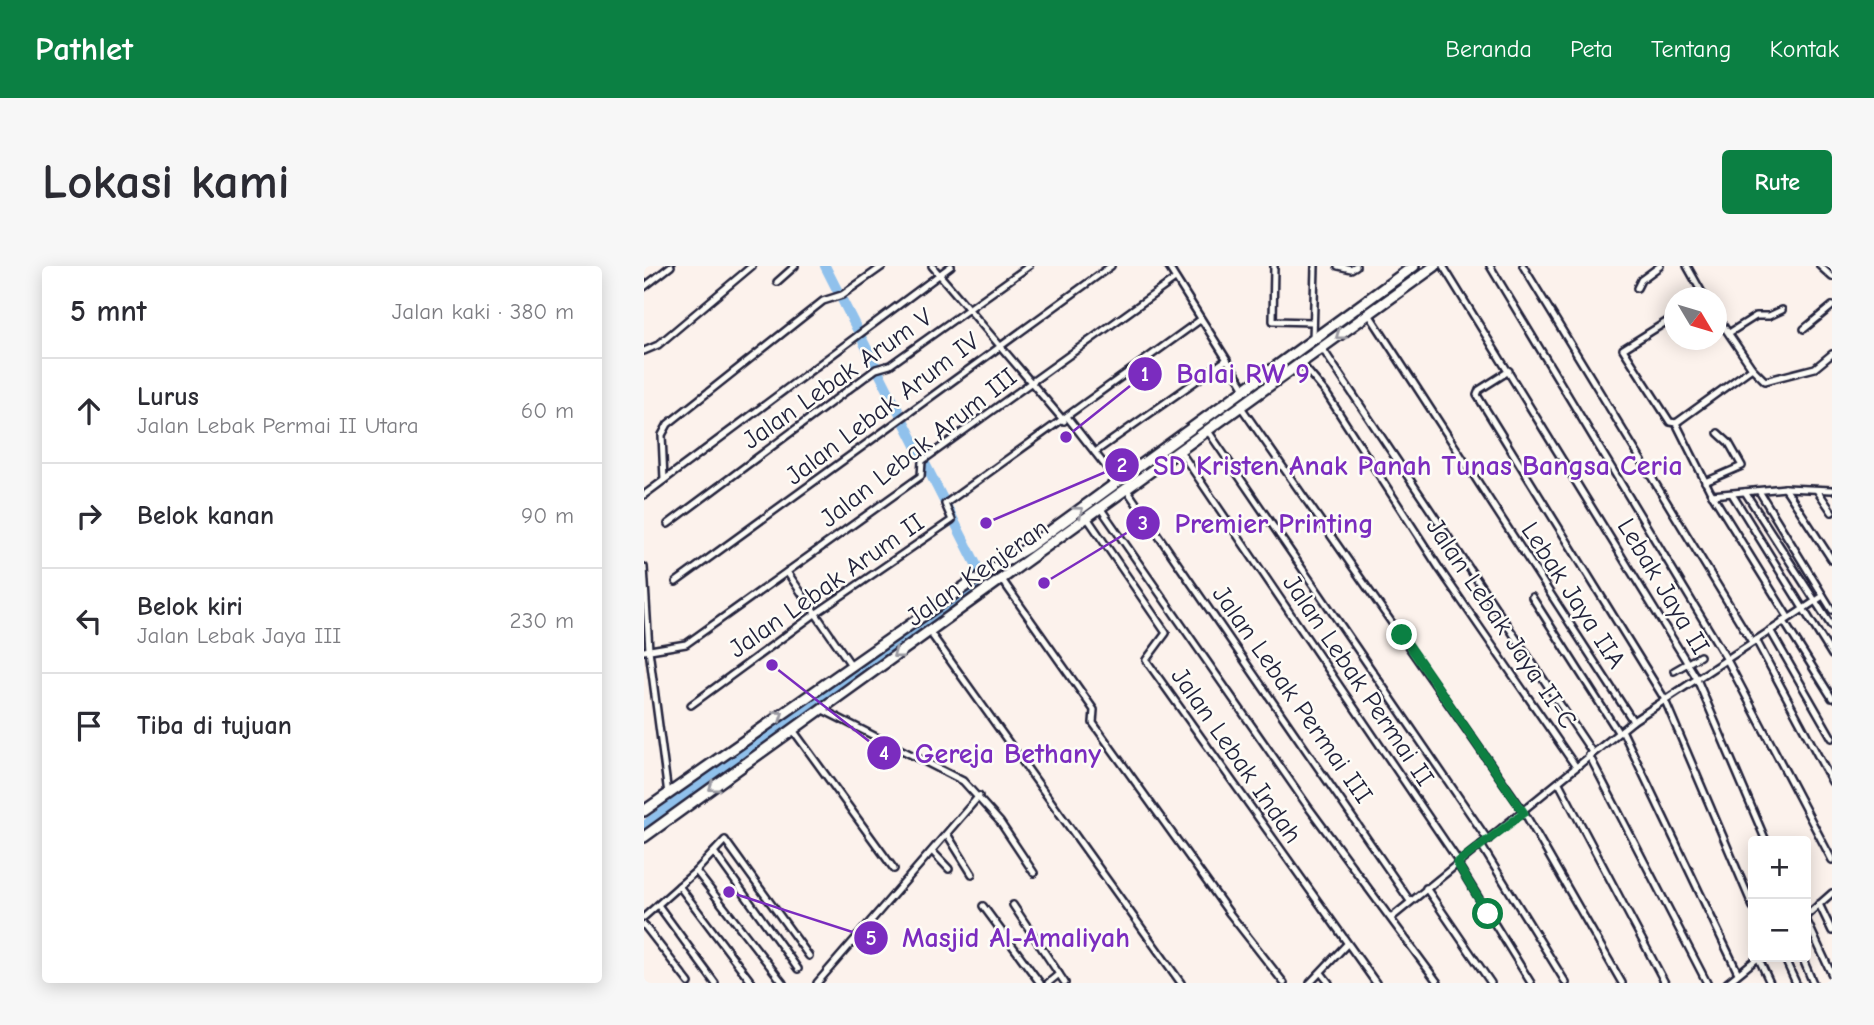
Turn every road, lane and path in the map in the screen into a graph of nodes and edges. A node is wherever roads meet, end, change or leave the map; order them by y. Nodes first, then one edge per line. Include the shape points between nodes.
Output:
1 (671, 266) edge
2 (752, 266) edge
3 (795, 266) edge
4 (883, 266) edge
5 (932, 266) edge
6 (950, 266) edge
7 (1029, 266) edge
8 (1111, 266) edge
9 (1168, 266) edge
10 (1177, 266) edge
11 (1273, 266) edge
12 (1315, 266) edge
13 (1338, 266) edge
14 (1356, 266) edge
15 (1414, 266) edge
16 (1435, 266) edge
17 (1443, 266) edge
18 (1490, 266) edge
19 (1523, 266) edge
20 (1660, 266) edge
21 (1687, 266) edge
22 (1820, 266) edge
23 (939, 274) junction
24 (1174, 276) junction
25 (1832, 277) edge
26 (777, 282) dead end
27 (644, 286) edge
28 (1699, 287) edge
29 (1637, 288) dead end
30 (1832, 306) edge
31 (969, 308) junction
32 (1782, 310) dead end
33 (1369, 314) junction
34 (1200, 320) junction
35 (1313, 322) junction
36 (1664, 323) edge
37 (1804, 329) dead end
38 (1727, 330) edge
39 (1649, 332) junction
40 (1729, 333) junction
41 (1313, 341) junction
42 (1654, 341) dead end
43 (1000, 345) junction
44 (1322, 348) junction
45 (644, 351) edge
46 (1832, 354) edge
47 (1226, 360) junction
48 (1301, 363) junction
49 (1752, 368) junction
50 (1509, 371) junction
51 (1032, 382) junction
52 (1246, 390) junction
53 (1241, 407) junction
54 (1066, 419) junction
55 (1676, 423) junction
56 (1208, 431) junction
57 (1718, 433) dead end
58 (1180, 451) junction
59 (1160, 452) junction
60 (1095, 453) junction
61 (1148, 460) junction
62 (1167, 461) junction
63 (1155, 469) junction
64 (664, 481) junction
65 (1118, 482) junction
66 (1705, 482) junction
67 (1785, 488) junction
68 (1817, 489) junction
69 (1127, 490) junction
70 (1832, 490) edge
71 (1759, 491) junction
72 (1745, 492) junction
73 (1732, 494) junction
74 (644, 495) edge
75 (1712, 495) junction
76 (1101, 509) junction
77 (1832, 512) edge
78 (1088, 519) junction
79 (668, 524) dead end
80 (1832, 561) edge
81 (644, 567) edge
82 (787, 572) junction
83 (1003, 581) junction
84 (676, 582) dead end
85 (1823, 596) junction
86 (1532, 597) dead end
87 (1815, 601) junction
88 (1802, 608) junction
89 (1832, 610) edge
90 (815, 614) junction
91 (1785, 618) junction
92 (1832, 627) edge
93 (1770, 630) junction
94 (929, 631) junction
95 (1754, 641) junction
96 (646, 650) edge
97 (1832, 655) edge
98 (1700, 656) dead end
99 (1725, 656) junction
100 (1688, 663) junction
101 (851, 665) junction
102 (1674, 671) dead end
103 (1696, 677) junction
104 (1664, 698) junction
105 (1832, 698) edge
106 (691, 705) dead end
107 (821, 709) junction
108 (1633, 721) junction
109 (792, 729) junction
110 (1620, 731) junction
111 (1832, 738) edge
112 (1591, 754) junction
113 (1576, 766) junction
114 (1832, 782) edge
115 (1559, 783) junction
116 (668, 794) junction
117 (979, 796) junction
118 (644, 811) edge
119 (1524, 813) junction
120 (947, 834) junction
121 (1764, 836) edge
122 (644, 837) edge
123 (1488, 840) junction
124 (1481, 845) junction
125 (932, 851) junction
126 (714, 852) junction
127 (1832, 860) edge
128 (1458, 862) junction
129 (894, 869) dead end
130 (949, 869) dead end
131 (696, 871) junction
132 (1034, 873) dead end
133 (972, 874) dead end
134 (680, 886) junction
135 (1426, 888) junction
136 (1832, 893) edge
137 (1750, 899) edge
138 (1410, 901) junction
139 (1819, 904) junction
140 (658, 905) junction
141 (1013, 905) dead end
142 (983, 906) dead end
143 (1811, 912) edge
144 (644, 917) edge
145 (1391, 918) junction
146 (644, 925) edge
147 (1811, 928) edge
148 (1832, 930) edge
149 (1347, 944) junction
150 (809, 956) dead end
151 (1752, 962) edge
152 (1761, 962) edge
153 (1786, 962) edge
154 (1804, 962) edge
155 (798, 969) dead end
156 (1738, 973) junction
157 (1059, 974) junction
158 (1322, 974) junction
159 (1832, 975) edge
160 (689, 983) edge
161 (715, 983) edge
162 (752, 983) edge
163 (783, 983) edge
164 (817, 983) edge
165 (1040, 983) edge
166 (1048, 983) edge
167 (1065, 983) edge
168 (1181, 983) edge
169 (1284, 983) edge
170 (1310, 983) edge
171 (1329, 983) edge
172 (1376, 983) edge
173 (1438, 983) edge
174 (1491, 983) edge
175 (1531, 983) edge
176 (1566, 983) edge
177 (1622, 983) edge
178 (1665, 983) edge
179 (1707, 983) edge
180 (1727, 983) edge
181 (1770, 983) edge
182 (1796, 983) edge
183 (1814, 983) edge

1 - 27 street
2 - 45 street via 658,345
3 - 26 street
4 - 64 street via 840,296 823,301 668,424 662,435
5 - 23 street
6 - 23 street
7 - 31 street, Jalan Lebak Arum V
8 - 43 street, Jalan Lebak Arum IV
9 - 24 street
10 - 24 street, Jalan Lebak Arum III
11 - 35 street via 1273,321
12 - 35 street
13 - 14 street
15 - 41 main road, Jalan Kenjeran
16 - 33 main road, Jalan Kenjeran
17 - 50 street, Lebak Jaya II
18 - 99 street
19 - 95 street
20 - 29 street via 1641,279
21 - 28 street
22 - 25 street
23 - 31 street
23 - 64 street
24 - 34 street
24 - 51 street, Jalan Lebak Arum III
30 - 37 street
31 - 43 street
31 - 79 street, Jalan Lebak Arum V via 890,365 877,369
32 - 40 street via 1756,316
33 -> 44 main road, Jalan Kenjeran
33 - 108 street, Lebak Jaya IIA
34 - 47 street
34 - 54 street, Jalan Lebak Arum II
35 - 41 street
36 - 39 street
38 - 40 street
39 - 42 street
39 - 55 street via 1623,348 1670,422
40 - 49 street
41 - 52 main road, Jalan Kenjeran
43 - 51 street
43 - 84 street, Jalan Lebak Arum IV
44 - 48 main road, Jalan Kenjeran
44 - 112 street
46 - 49 street via 1815,368 1766,381
47 - 52 street
47 - 60 street
48 - 53 main road, Jalan Kenjeran
48 - 113 street, Jalan Lebak Jaya II-C via 1326,393 1432,559
49 - 55 street
50 - 100 street, Lebak Jaya II
50 - 104 street via 1477,395
51 - 54 street
51 - 82 street, Jalan Lebak Arum III via 924,460 922,475
52 - 59 main road, Jalan Kenjeran
53 - 56 main road, Jalan Kenjeran
53 - 119 street
54 - 60 street
54 - 90 street, Jalan Lebak Arum II via 946,503 952,520
55 - 66 street
56 - 58 main road, Jalan Kenjeran
56 - 123 street
57 - 66 street via 1742,466
58 - 62 main road, Jalan Kenjeran
58 - 128 street, Jalan Lebak Permai II
59 - 61 main road, Jalan Kenjeran
59 - 62 main road
60 - 65 street
61 - 63 main road
61 - 65 main road, Jalan Kenjeran
62 - 63 main road, Jalan Kenjeran
63 - 69 main road, Jalan Kenjeran
64 - 74 street
101 -> 65 main road, Jalan Kenjeran
66 - 75 street
67 - 68 street
67 - 71 street
67 - 80 street
68 - 70 street
68 - 77 street
69 - 76 main road, Jalan Kenjeran
69 - 138 street, Jalan Lebak Permai III
71 - 72 street
71 - 85 street
72 - 73 street
72 - 87 street
73 - 75 street
73 - 88 street
75 - 91 street
76 - 78 main road, Jalan Kenjeran
76 - 145 street
78 - 83 main road, Jalan Kenjeran
78 - 149 street, Jalan Lebak Indah via 1166,633 1146,659
81 - 96 street
82 - 90 street
82 - 96 street, Jalan Lebak Arum III via 684,646
83 - 94 main road, Jalan Kenjeran
83 - 169 street via 1094,710 1093,723
85 - 87 street
85 - 89 street
86 - 110 street
87 - 88 street
87 - 92 street
88 - 91 street
88 - 97 street
90 - 101 street
90 - 106 street, Jalan Lebak Arum II
91 - 93 street
91 - 105 street
93 - 95 street
93 - 111 street
94 -> 107 main road, Jalan Kenjeran
94 - 168 street
95 - 99 street
95 - 114 street
96 - 116 street
98 - 100 street
99 - 103 street
99 - 127 street
100 - 102 street
100 - 103 street, Lebak Jaya II
116 -> 101 main road, Jalan Kenjeran
103 - 104 street
103 - 121 street, Lebak Jaya II
104 - 108 street
104 - 137 street
107 - 109 main road, Jalan Kenjeran
107 - 117 street via 961,779
108 - 110 street
109 -> 122 main road, Jalan Kenjeran
109 - 129 street
110 - 112 street
110 - 156 street
112 - 113 street
112 - 179 street
113 - 115 street
115 - 119 street
115 - 178 street
116 - 118 main road, Jalan Kenjeran
117 - 120 street
117 - 132 street
119 - 123 street
119 - 177 street
120 - 125 street
120 - 133 street
123 - 124 street
124 - 128 street
124 - 176 street
125 - 130 street
125 - 164 street
126 - 131 street
126 - 150 street via 725,839
126 - 155 street
128 - 135 street
128 - 175 street, Jalan Lebak Permai II
131 - 134 street
131 - 163 street
134 - 140 street
134 - 162 street
135 - 138 street
135 - 174 street
136 - 139 street
138 - 145 street
139 - 143 street
139 - 148 street
140 - 144 street
140 - 161 street
141 - 157 street
142 - 165 street
145 - 173 street
146 - 160 street
147 - 159 street
149 - 158 street via 1330,958
149 - 172 street
151 - 156 street
152 - 181 street
153 - 182 street
154 - 183 street
156 - 180 street
157 - 166 street
157 - 167 street
158 - 170 street
158 - 171 street

